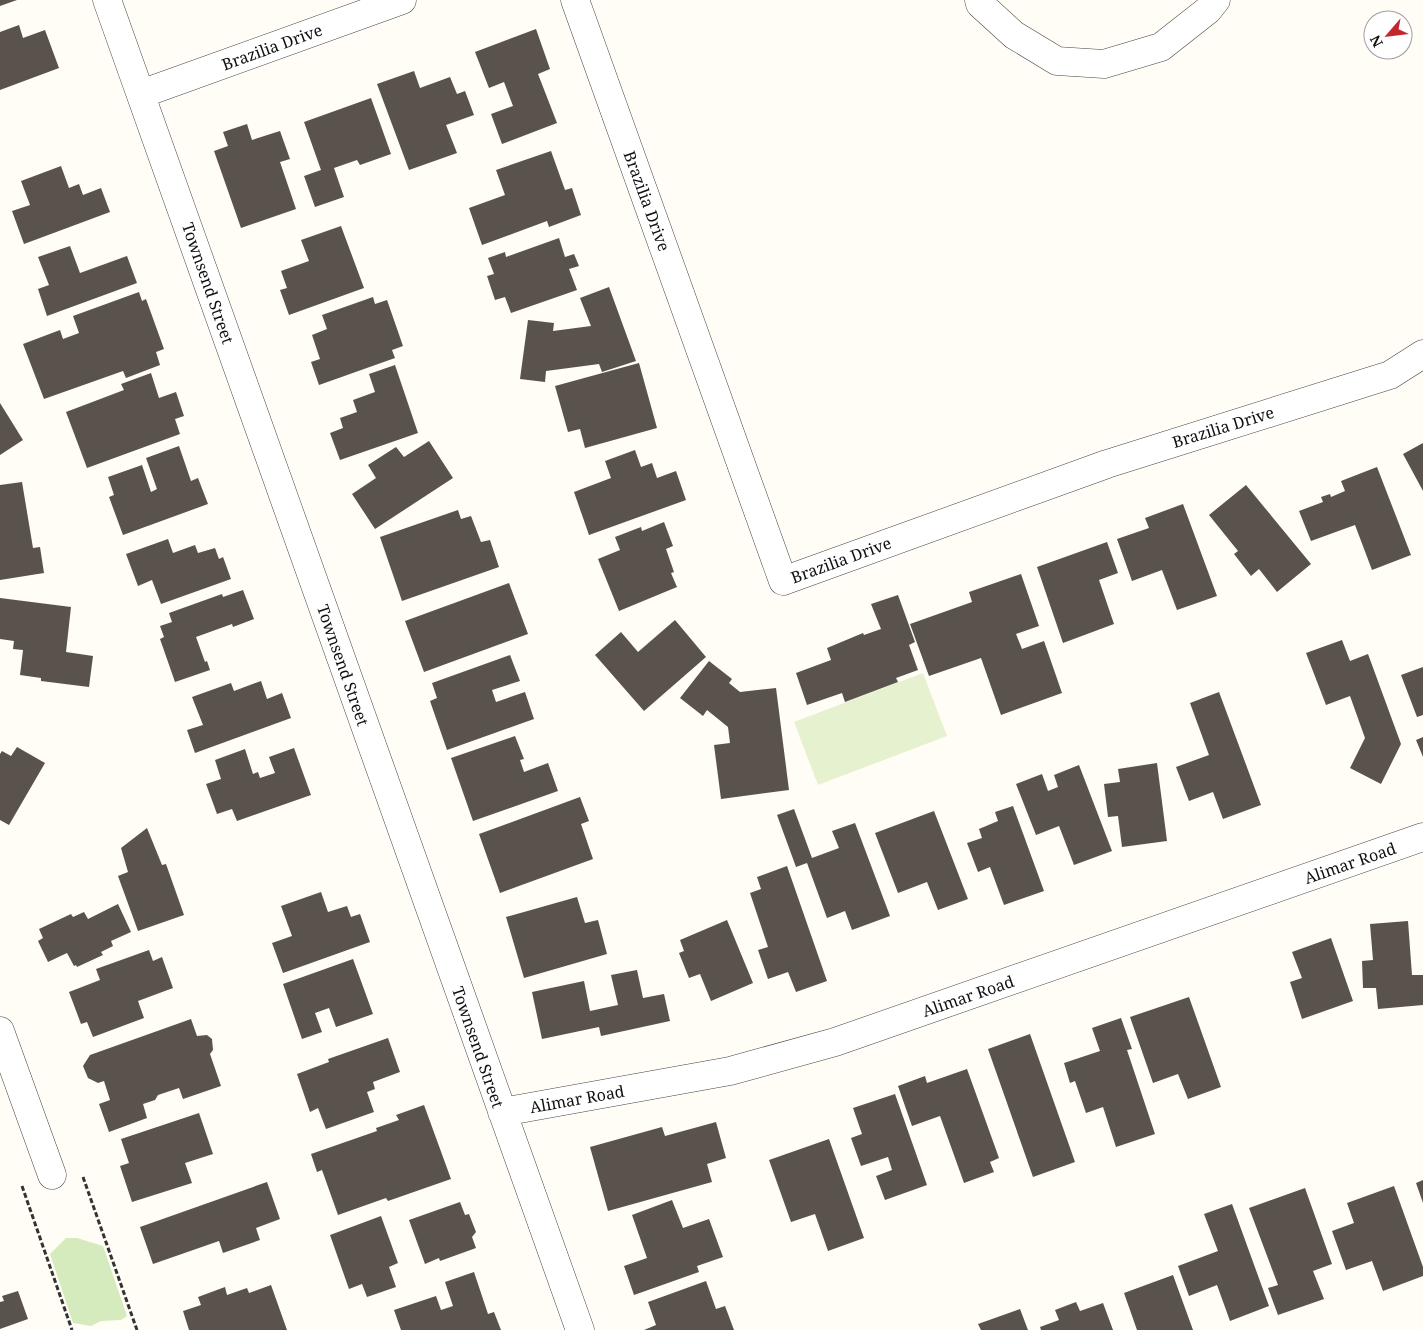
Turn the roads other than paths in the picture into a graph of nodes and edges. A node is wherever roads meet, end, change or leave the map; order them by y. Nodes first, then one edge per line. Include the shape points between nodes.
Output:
1 (107, 0) edge
2 (402, 0) edge
3 (575, 0) edge
4 (979, 0) edge
5 (1216, 0) edge
6 (141, 94) junction
7 (1423, 354) edge
8 (1423, 838) edge
9 (0, 1031) edge
10 (502, 1112) junction
11 (52, 1175) road end
12 (580, 1330) edge

1 - 6 street, Townsend Street
2 - 6 street, Brazilia Drive
3 - 7 street, Brazilia Drive via 783,581 1107,464 1390,375
4 - 5 street via 1014,35 1057,61 1104,64 1161,47
6 - 10 street, Townsend Street
8 - 10 street, Alimar Road via 835,1042 730,1071
9 - 11 street
10 - 12 street, Townsend Street

